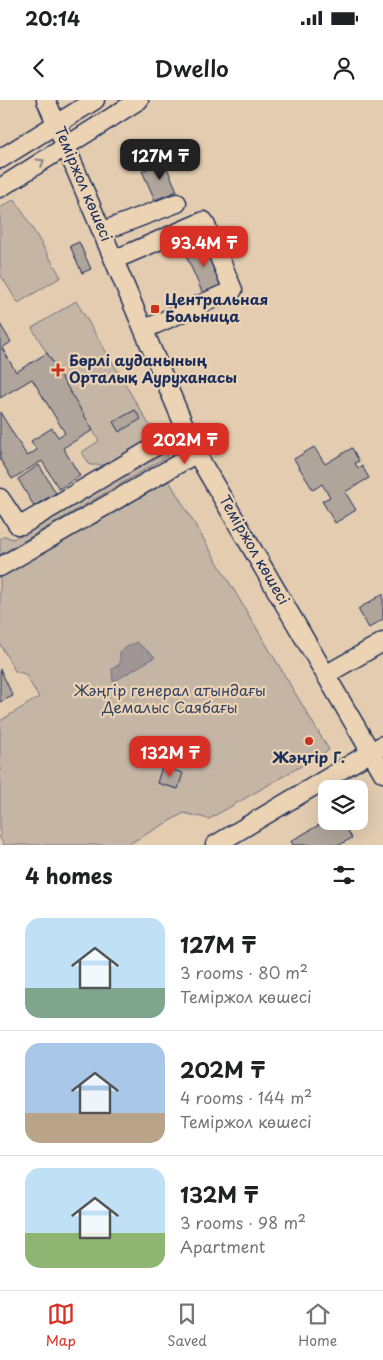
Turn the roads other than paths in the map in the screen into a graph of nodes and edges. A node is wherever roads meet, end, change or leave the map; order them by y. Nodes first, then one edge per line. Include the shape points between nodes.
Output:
1 (46, 100) edge
2 (95, 100) edge
3 (139, 100) edge
4 (58, 123) junction
5 (66, 146) junction
6 (0, 159) edge
7 (0, 188) edge
8 (177, 202) dead end
9 (103, 231) junction
10 (116, 259) junction
11 (145, 329) junction
12 (185, 429) junction
13 (197, 453) junction
14 (0, 498) edge
15 (0, 567) edge
16 (383, 642) edge
17 (327, 674) junction
18 (377, 748) edge
19 (383, 773) edge
20 (215, 845) edge

1 - 4 street, Теміржол көшесі
2 - 4 street
3 - 5 street
4 - 5 street, Теміржол көшесі
4 - 6 street
7 -> 5 street
5 - 9 street, Теміржол көшесі
8 - 9 street
9 - 10 street, Теміржол көшесі
10 - 11 street, Теміржол көшесі
10 - 11 street via 204,221 233,290
11 - 12 street, Теміржол көшесі
12 - 13 street, Теміржол көшесі
12 - 14 street via 22,525 14,522
13 - 15 street
13 - 17 street, Теміржол көшесі
16 - 17 street
17 - 18 street, Теміржол көшесі
18 - 19 street, Теміржол көшесі
18 - 20 street

